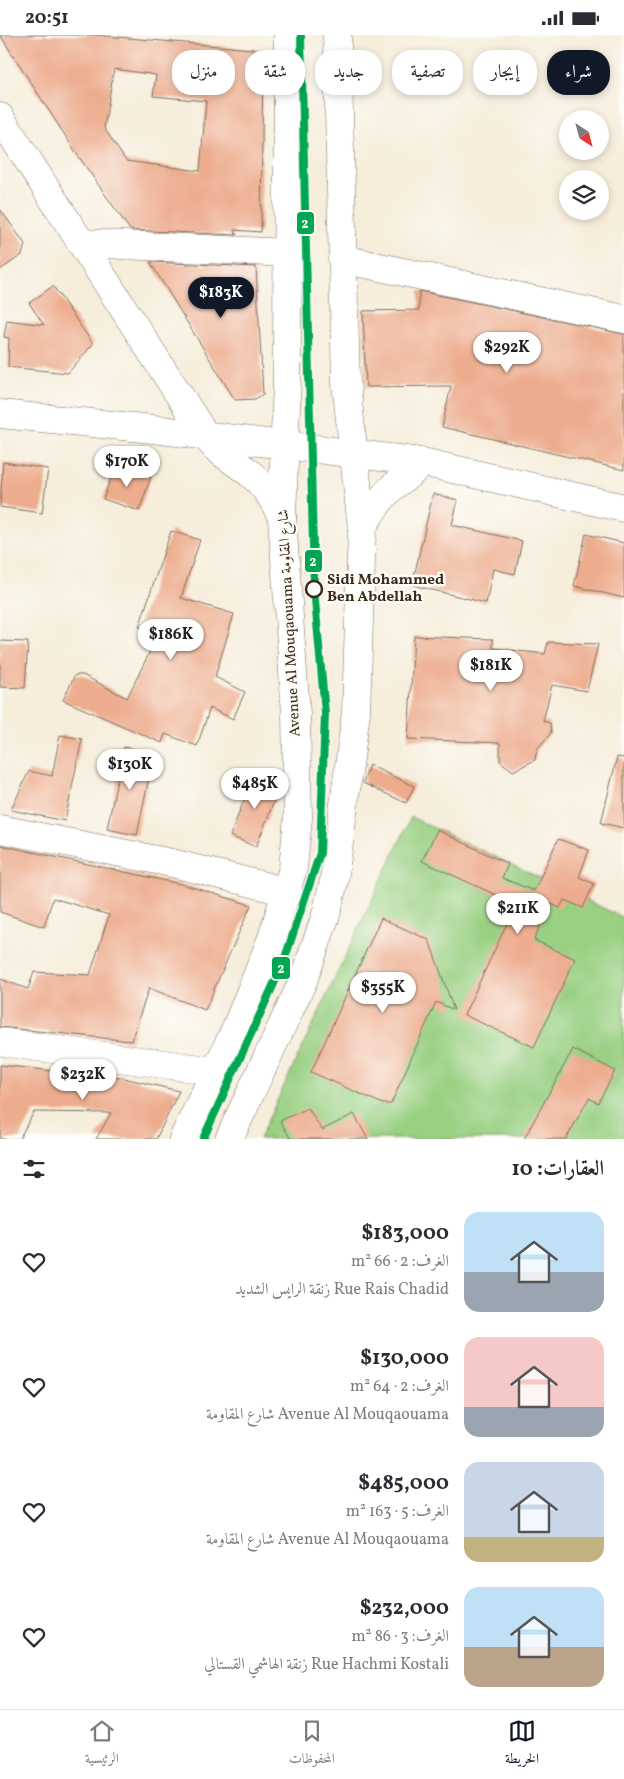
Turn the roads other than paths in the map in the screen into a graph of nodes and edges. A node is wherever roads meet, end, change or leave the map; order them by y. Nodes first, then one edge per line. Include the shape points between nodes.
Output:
1 (284, 35) edge
2 (288, 35) edge
3 (337, 35) edge
4 (0, 117) edge
5 (82, 243) junction
6 (288, 253) junction
7 (342, 259) junction
8 (624, 319) edge
9 (0, 414) edge
10 (205, 435) junction
11 (285, 445) junction
12 (342, 453) junction
13 (422, 461) junction
14 (624, 508) edge
15 (282, 518) junction
16 (362, 529) junction
17 (0, 829) edge
18 (288, 893) junction
19 (0, 1042) edge
20 (216, 1071) junction
21 (184, 1139) edge
22 (229, 1139) edge

1 - 2 main road
2 - 6 main road, Avenue Al Mouqaouama شارع المقاومة
3 - 7 main road
4 - 5 main road
5 - 6 main road
5 - 10 main road
6 - 11 main road, Avenue Al Mouqaouama شارع المقاومة
7 - 8 main road
7 - 12 main road via 346,383
9 - 10 main road
10 - 11 main road
10 - 15 main road via 223,455 266,489
11 - 12 main road
11 - 15 main road, Avenue Al Mouqaouama شارع المقاومة
12 - 13 main road
12 - 16 main road
13 - 14 main road
13 - 16 main road via 414,472 381,499
15 - 18 main road, Avenue Al Mouqaouama شارع المقاومة via 299,793
16 - 22 main road via 356,712 334,881 319,941 303,981
17 - 18 main road via 172,863
18 - 20 main road, Avenue Al Mouqaouama شارع المقاومة via 255,983
19 - 20 main road
20 - 21 main road, Avenue Al Mouqaouama شارع المقاومة

